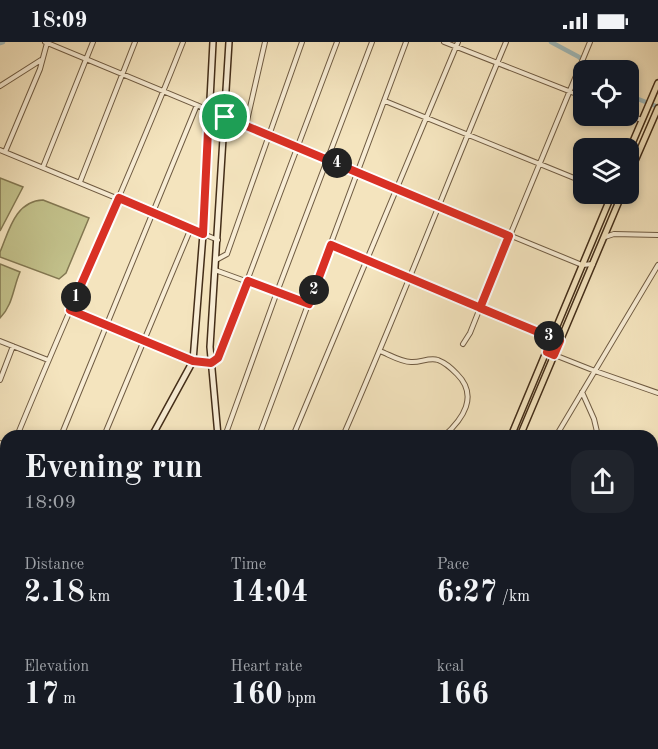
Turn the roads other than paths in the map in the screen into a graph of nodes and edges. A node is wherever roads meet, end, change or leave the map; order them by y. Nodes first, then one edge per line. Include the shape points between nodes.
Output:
1 (93, 42) edge
2 (135, 42) edge
3 (183, 42) edge
4 (213, 42) edge
5 (229, 42) edge
6 (264, 42) edge
7 (302, 42) edge
8 (337, 42) edge
9 (372, 42) edge
10 (406, 42) edge
11 (444, 42) edge
12 (506, 42) edge
13 (590, 42) edge
14 (46, 43) edge
15 (457, 44) edge
16 (86, 59) junction
17 (41, 60) junction
18 (497, 63) junction
19 (123, 74) junction
20 (658, 83) edge
21 (0, 86) edge
22 (164, 91) junction
23 (569, 91) junction
24 (573, 93) edge
25 (385, 101) junction
26 (196, 105) junction
27 (209, 110) junction
28 (656, 114) edge
29 (225, 117) junction
30 (427, 118) junction
31 (639, 119) edge
32 (642, 120) junction
33 (246, 125) junction
34 (267, 134) junction
35 (467, 134) junction
36 (634, 138) edge
37 (298, 147) junction
38 (2, 151) edge
39 (639, 152) edge
40 (328, 159) junction
41 (540, 163) junction
42 (43, 167) junction
43 (358, 172) junction
44 (573, 177) edge
45 (80, 182) junction
46 (397, 188) junction
47 (119, 198) junction
48 (608, 204) edge
49 (617, 204) edge
50 (438, 206) junction
51 (153, 213) junction
52 (191, 228) junction
53 (203, 234) junction
54 (509, 236) junction
55 (658, 236) edge
56 (604, 237) junction
57 (218, 240) junction
58 (331, 245) junction
59 (216, 260) junction
60 (366, 261) junction
61 (593, 264) junction
62 (582, 265) junction
63 (658, 265) edge
64 (215, 270) junction
65 (408, 278) junction
66 (248, 281) junction
67 (277, 292) junction
68 (309, 304) junction
69 (480, 308) junction
70 (70, 310) junction
71 (106, 325) junction
72 (552, 338) junction
73 (0, 341) edge
74 (560, 341) junction
75 (145, 342) junction
76 (463, 344) dead end
77 (13, 346) junction
78 (380, 351) junction
79 (547, 352) junction
80 (554, 355) junction
81 (48, 360) junction
82 (193, 361) junction
83 (211, 363) junction
84 (595, 371) junction
85 (0, 380) edge
86 (582, 392) junction
87 (658, 393) edge
88 (19, 430) edge
89 (63, 430) edge
90 (107, 430) edge
91 (156, 430) edge
92 (217, 430) edge
93 (227, 430) edge
94 (261, 430) edge
95 (296, 430) edge
96 (346, 430) edge
97 (451, 430) edge
98 (514, 430) edge
99 (523, 430) edge
100 (560, 430) edge
101 (597, 430) edge

1 - 16 street
2 - 19 street
3 - 22 street
4 - 27 main road
5 - 29 main road
6 - 33 street
7 - 34 street
8 - 37 street
9 - 40 street
10 - 25 street
11 - 15 street
12 - 18 street
13 - 23 street
14 - 16 street
14 - 17 street
15 - 18 street
15 - 30 street
16 - 19 street
16 - 42 street
17 - 21 street
17 - 38 street
18 - 23 street
18 - 35 street
19 - 22 street
19 - 45 street
20 - 32 main road
22 - 26 street
22 - 47 street
23 - 24 street
23 - 41 street
25 - 30 street
25 - 43 street
26 - 27 street
26 - 51 street
27 - 29 street
27 - 53 main road
28 - 39 main road
29 - 33 street
29 - 57 main road
30 - 35 street
30 - 46 street
31 - 32 street
32 - 36 main road
33 - 34 street
34 - 37 street
34 - 59 street via 226,254
35 - 41 street
35 - 50 street
37 - 40 street
37 - 66 street
38 - 42 street
40 - 43 street
40 - 67 street
41 - 44 street
41 - 54 street
42 - 45 street
43 - 46 street
43 - 58 street
45 - 47 street
46 - 50 street
46 - 60 street
47 - 51 street
47 - 70 street
48 - 62 main road
49 - 56 main road
50 - 54 street
50 - 65 street
51 - 52 street
51 - 71 street
52 - 53 street
52 - 75 street
53 - 57 street
53 - 82 main road
54 - 62 street
54 - 69 street
55 - 56 street
56 - 61 main road
57 - 59 main road
58 - 60 street
58 - 68 street
59 - 64 main road
60 - 65 street
60 - 95 street
61 - 62 street
61 - 74 main road
62 - 72 main road
63 - 84 street
64 - 66 street
64 - 83 main road
65 - 69 street
65 - 78 street
66 - 67 street
66 - 83 street via 218,358
67 - 68 street
67 - 93 street
68 - 94 street
69 - 72 street
69 - 76 street
70 - 71 street
70 - 81 street
71 - 75 street
71 - 89 street
72 - 74 street
72 - 79 main road
73 - 77 street
74 - 80 main road
75 - 82 street
75 - 90 street
77 - 81 street
77 - 85 street
78 - 96 street
78 - 97 street via 412,363 440,361 460,377 468,394 467,407
79 - 80 street
79 - 98 main road
80 - 84 street
80 - 99 main road
81 - 88 street
82 - 83 street
82 - 91 main road
83 - 92 main road
84 - 86 street
84 - 87 street
86 - 100 street
86 - 101 street

